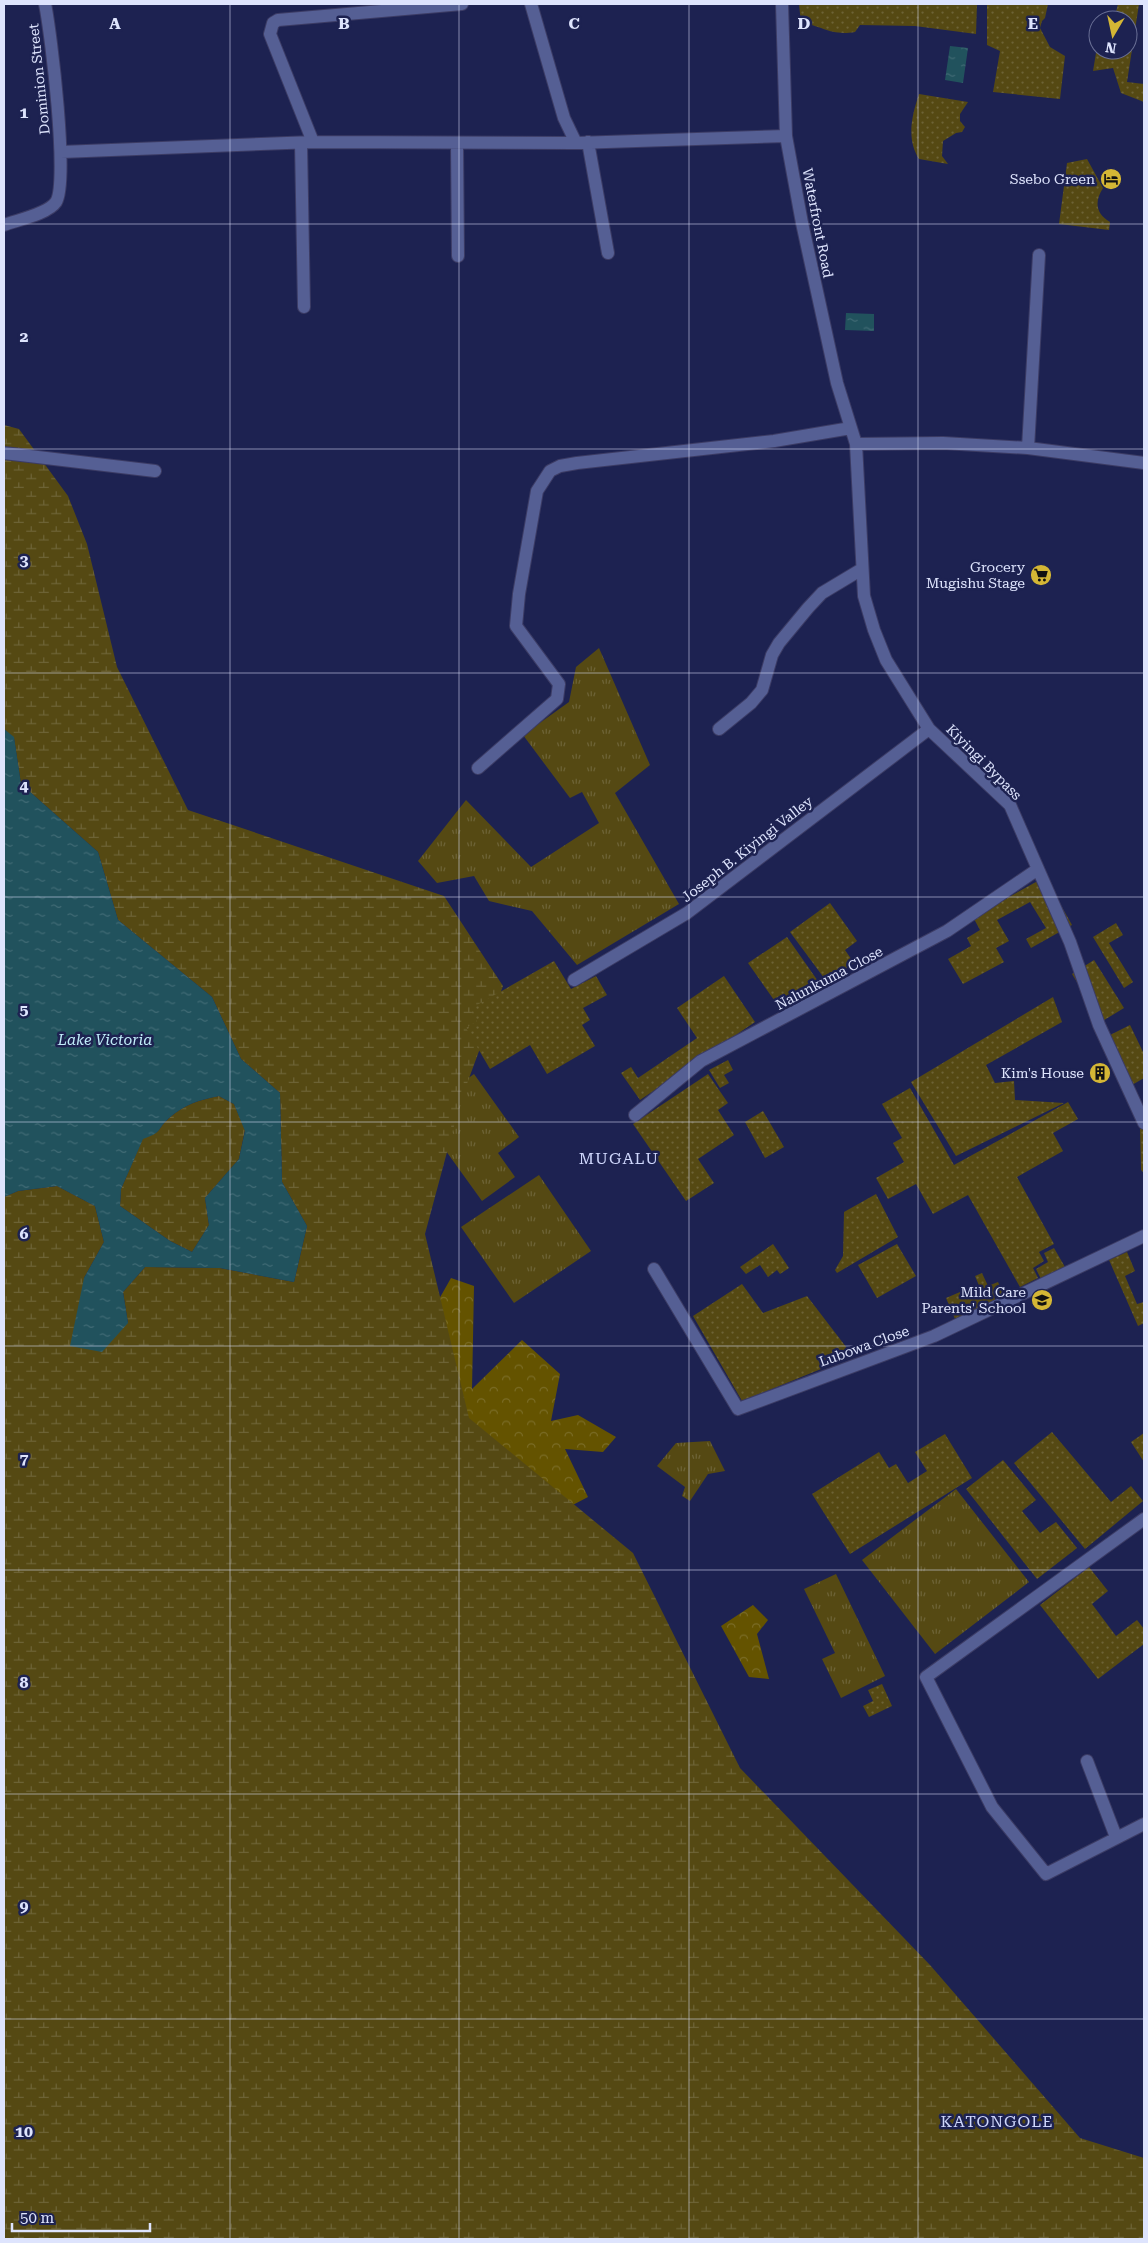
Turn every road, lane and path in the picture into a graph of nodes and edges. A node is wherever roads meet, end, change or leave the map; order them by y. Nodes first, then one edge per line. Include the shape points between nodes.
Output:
1 (45, 4) edge
2 (462, 4) edge
3 (531, 4) edge
4 (782, 4) edge
5 (786, 136) junction
6 (582, 142) junction
7 (307, 143) junction
8 (458, 143) junction
9 (61, 152) junction
10 (4, 225) edge
11 (608, 253) dead end
12 (1039, 255) dead end
13 (458, 256) dead end
14 (304, 307) dead end
15 (850, 428) junction
16 (856, 444) junction
17 (1028, 448) junction
18 (4, 452) edge
19 (1144, 463) edge
20 (156, 471) dead end
21 (862, 569) junction
22 (929, 728) junction
23 (719, 729) dead end
24 (478, 768) dead end
25 (1038, 869) junction
26 (574, 980) dead end
27 (635, 1115) dead end
28 (1144, 1123) edge
29 (1144, 1236) edge
30 (654, 1269) dead end
31 (1144, 1519) edge
32 (1087, 1761) dead end
33 (1144, 1824) edge
34 (1116, 1837) junction

1 - 9 street, Dominion Street
2 - 7 street via 273,23 270,34
3 - 6 street via 564,118
4 - 5 street, Waterfront Road
5 - 6 street
5 - 15 street, Waterfront Road via 820,306
6 - 8 street
6 - 11 street
7 - 8 street
7 - 9 street
7 - 14 street
8 - 13 street
9 - 10 street, Dominion Street via 60,195 55,204
12 - 17 street
15 - 16 street, Waterfront Road
15 - 24 street via 774,442 577,463 550,471 537,491 516,626 559,684 560,692 557,699
16 - 17 street via 943,443
16 - 21 street, Kiyingi Bypass
17 - 19 street
18 - 20 street
21 - 22 street, Kiyingi Bypass via 864,596 886,660
21 - 23 street via 822,593 808,608 772,655 762,690
22 - 25 street, Kiyingi Bypass via 1010,805
22 - 26 street, Joseph B. Kiyingi Valley via 687,914
25 - 27 street, Nalunkuma Close via 947,931 701,1061
25 - 28 street, Kiyingi Bypass via 1070,942 1099,1025
29 - 30 street, Lubowa Close via 934,1336 738,1409
31 - 34 street via 926,1677 992,1808 1046,1874
32 - 34 street
33 - 34 street

